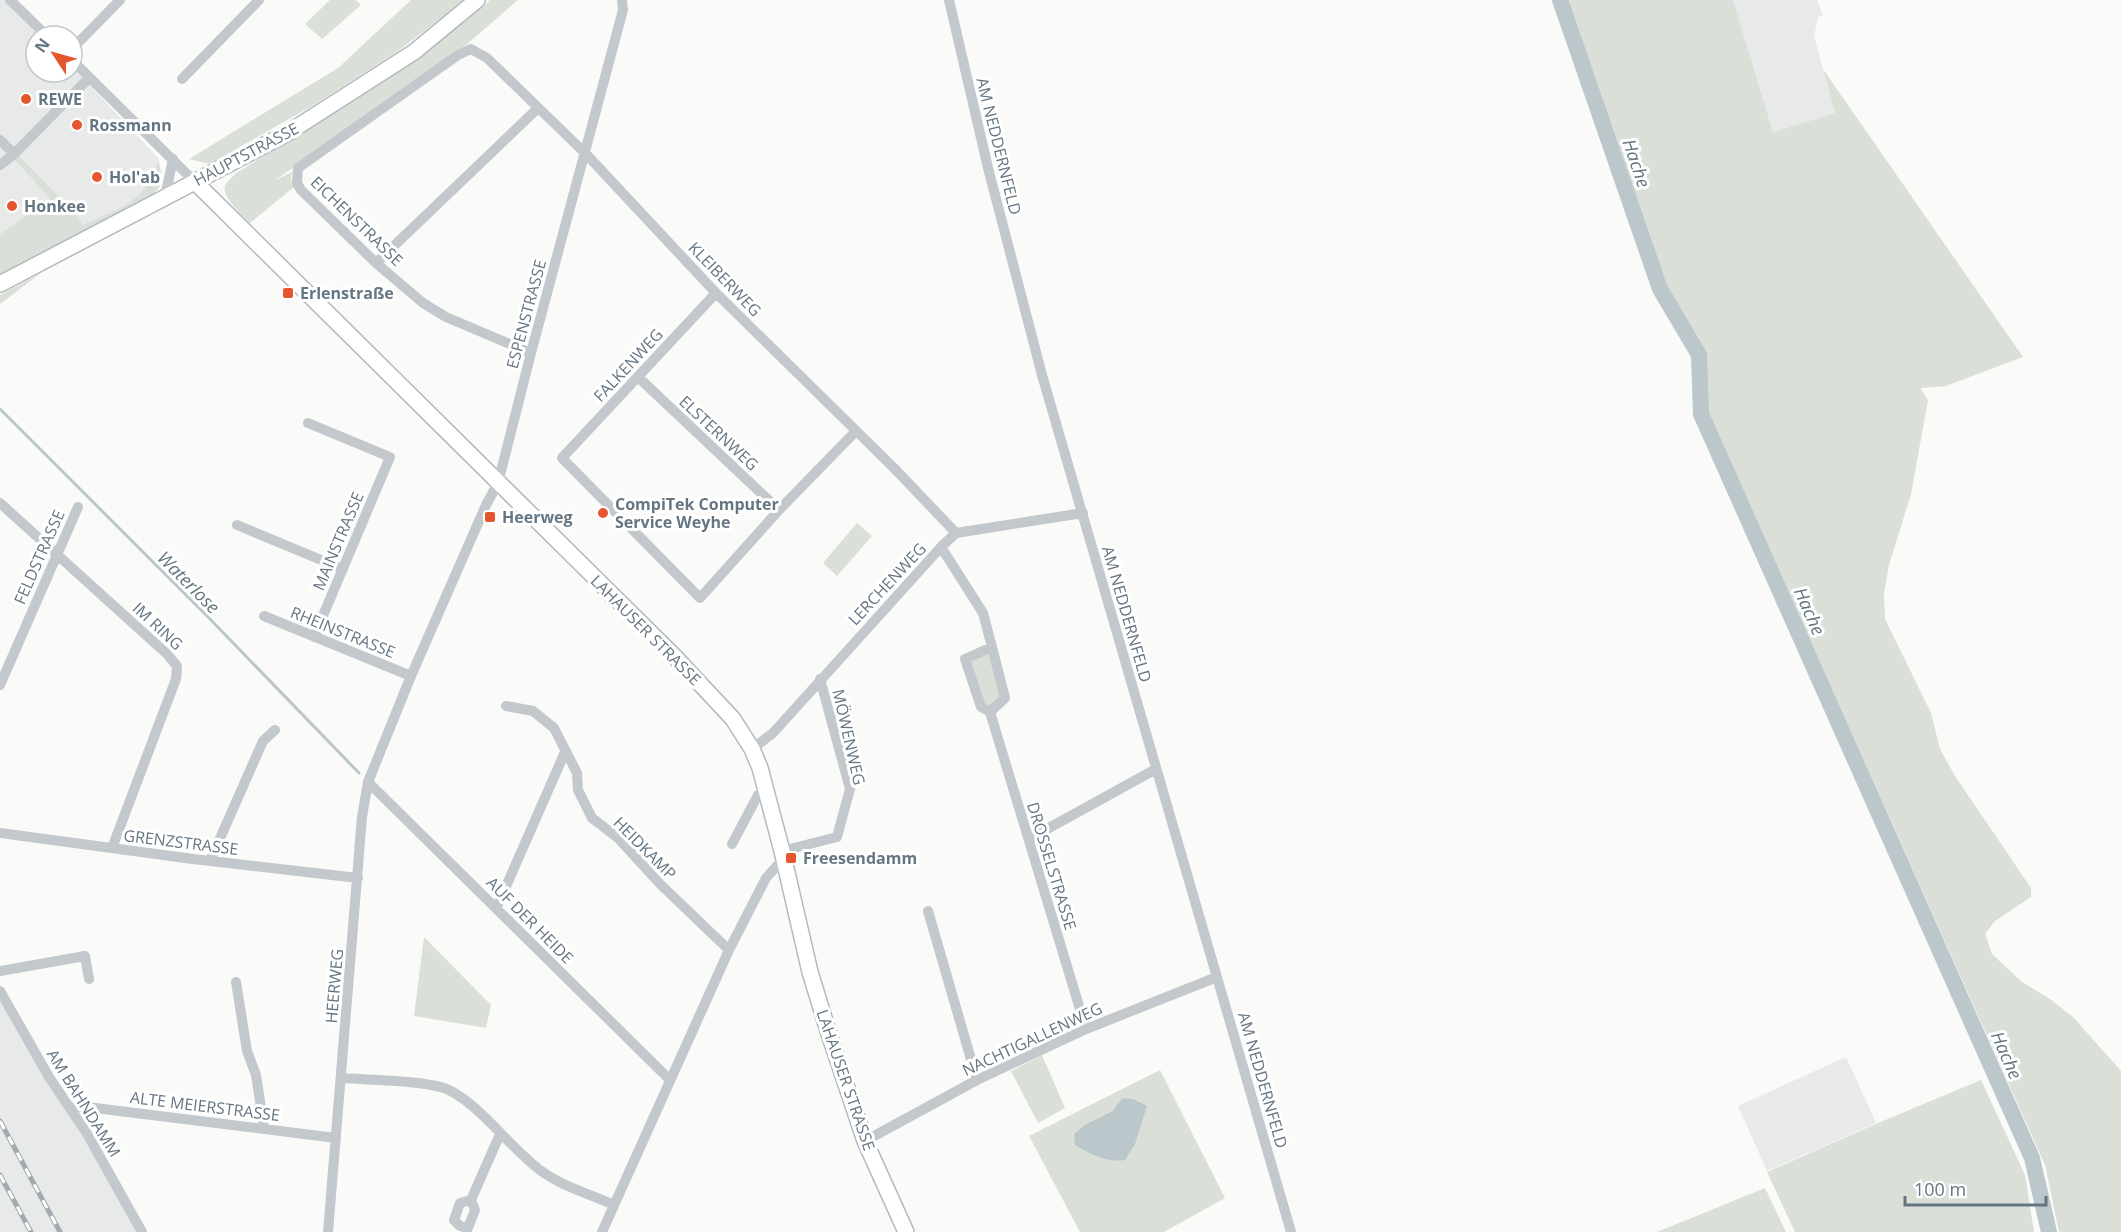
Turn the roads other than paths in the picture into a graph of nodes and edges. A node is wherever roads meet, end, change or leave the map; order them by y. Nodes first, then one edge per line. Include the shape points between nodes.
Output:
1 (10, 0) edge
2 (120, 0) edge
3 (259, 0) edge
4 (477, 0) edge
5 (622, 0) edge
6 (949, 0) edge
7 (35, 24) edge
8 (84, 37) edge
9 (471, 49) joint
10 (84, 72) edge
11 (90, 78) junction
12 (182, 79) dead end
13 (537, 109) junction
14 (0, 140) edge
15 (14, 154) junction
16 (586, 154) junction
17 (172, 159) junction
18 (0, 165) edge
19 (195, 182) junction
20 (165, 197) junction
21 (376, 263) junction
22 (0, 284) edge
23 (716, 293) junction
24 (531, 353) junction
25 (638, 377) junction
26 (308, 423) dead end
27 (856, 431) junction
28 (498, 483) junction
29 (0, 503) edge
30 (78, 507) dead end
31 (779, 510) junction
32 (1083, 513) junction
33 (237, 525) dead end
34 (956, 533) junction
35 (941, 547) junction
36 (57, 554) junction
37 (343, 569) junction
38 (264, 616) dead end
39 (314, 637) junction
40 (992, 646) junction
41 (411, 676) junction
42 (820, 679) junction
43 (0, 685) edge
44 (506, 706) dead end
45 (990, 712) junction
46 (275, 730) dead end
47 (752, 749) junction
48 (565, 752) junction
49 (1156, 769) junction
50 (368, 782) junction
51 (767, 790) junction
52 (0, 833) edge
53 (1029, 838) junction
54 (732, 844) dead end
55 (112, 848) junction
56 (783, 854) junction
57 (210, 861) junction
58 (358, 878) junction
59 (497, 907) junction
60 (928, 910) dead end
61 (729, 950) junction
62 (0, 971) edge
63 (1217, 976) junction
64 (89, 979) dead end
65 (236, 982) dead end
66 (0, 991) edge
67 (1086, 1029) junction
68 (342, 1078) junction
69 (670, 1080) junction
70 (977, 1080) junction
71 (70, 1108) junction
72 (264, 1127) junction
73 (500, 1134) junction
74 (336, 1138) junction
75 (865, 1141) junction
76 (471, 1200) dead end
77 (614, 1205) junction
78 (142, 1232) edge
79 (328, 1232) edge
80 (602, 1232) edge
81 (906, 1232) edge
82 (1292, 1232) edge

1 - 7 street
2 - 8 street
3 - 12 street
4 - 19 street, HAUPTSTRASSE via 414,52 359,89 286,134
5 - 16 street, ESPENSTRASSE via 623,10
6 - 32 street, AM NEDDERNFELD via 1042,375
9 - 13 street, KLEIBERWEG via 487,58
9 - 21 street, EICHENSTRASSE via 298,168 297,183 301,190
10 - 11 street, LAHAUSER STRASSE
11 - 15 street
11 - 17 street, LAHAUSER STRASSE
13 - 16 street, KLEIBERWEG
13 - 21 street
14 - 15 street
15 - 18 street
16 - 23 street, KLEIBERWEG
16 - 24 street, ESPENSTRASSE
17 - 19 street, LAHAUSER STRASSE
17 - 20 street
19 - 20 street, HAUPTSTRASSE
19 - 28 street, LAHAUSER STRASSE
20 - 22 street, HAUPTSTRASSE
21 - 24 street, EICHENSTRASSE via 423,303
23 - 25 street, FALKENWEG
23 - 27 street, KLEIBERWEG
24 - 28 street, ESPENSTRASSE
25 - 31 street, ELSTERNWEG
25 - 31 street, FALKENWEG via 562,458 700,598
26 - 37 street, MAINSTRASSE via 390,457
27 - 31 street
27 - 34 street, KLEIBERWEG
28 - 41 street, HEERWEG
28 - 47 street, LAHAUSER STRASSE via 675,657 733,719
29 - 36 street, IM RING
30 - 36 street, FELDSTRASSE
32 - 34 street
32 - 49 street, AM NEDDERNFELD
33 - 37 street
34 - 35 street, LERCHENWEG
35 - 40 street via 983,613
35 - 42 street, LERCHENWEG
36 - 43 street, FELDSTRASSE
36 - 55 street, IM RING via 177,666 176,679
37 - 39 street, MAINSTRASSE
38 - 39 street, RHEINSTRASSE
39 - 41 street, RHEINSTRASSE
40 - 45 street via 1005,698
40 - 45 street, DROSSELSTRASSE via 965,659 981,707
41 - 50 street, HEERWEG
42 - 47 street, LERCHENWEG via 773,733
42 - 56 street, MÖWENWEG via 850,789 837,837
44 - 48 street, HEIDKAMP via 533,711 554,728
45 - 53 street, DROSSELSTRASSE
46 - 57 street via 263,741
47 - 51 street, LAHAUSER STRASSE
48 - 59 street
48 - 61 street, HEIDKAMP via 577,773 578,790 592,818 618,838 660,885
49 - 53 street
49 - 63 street, AM NEDDERNFELD
50 - 58 street, HEERWEG
50 - 59 street, AUF DER HEIDE
51 - 54 street via 758,795
51 - 56 street, LAHAUSER STRASSE
52 - 55 street, GRENZSTRASSE
53 - 67 street, DROSSELSTRASSE
55 - 57 street, GRENZSTRASSE
56 - 61 street via 766,878
56 - 75 street, LAHAUSER STRASSE via 810,972
57 - 58 street, GRENZSTRASSE
58 - 68 street, HEERWEG
59 - 69 street, AUF DER HEIDE
60 - 70 street
61 - 69 street
62 - 64 street via 85,956
63 - 67 street, NACHTIGALLENWEG
63 - 82 street, AM NEDDERNFELD
65 - 72 street
66 - 71 street, AM BAHNDAMM
67 - 70 street, NACHTIGALLENWEG
68 - 73 street via 450,1090
68 - 74 street, HEERWEG
69 - 77 street
70 - 75 street, NACHTIGALLENWEG
71 - 72 street, ALTE MEIERSTRASSE
71 - 78 street, AM BAHNDAMM
72 - 74 street, ALTE MEIERSTRASSE
73 - 76 street
73 - 77 street via 539,1169
74 - 79 street, HEERWEG
75 - 81 street, LAHAUSER STRASSE
77 - 80 street

